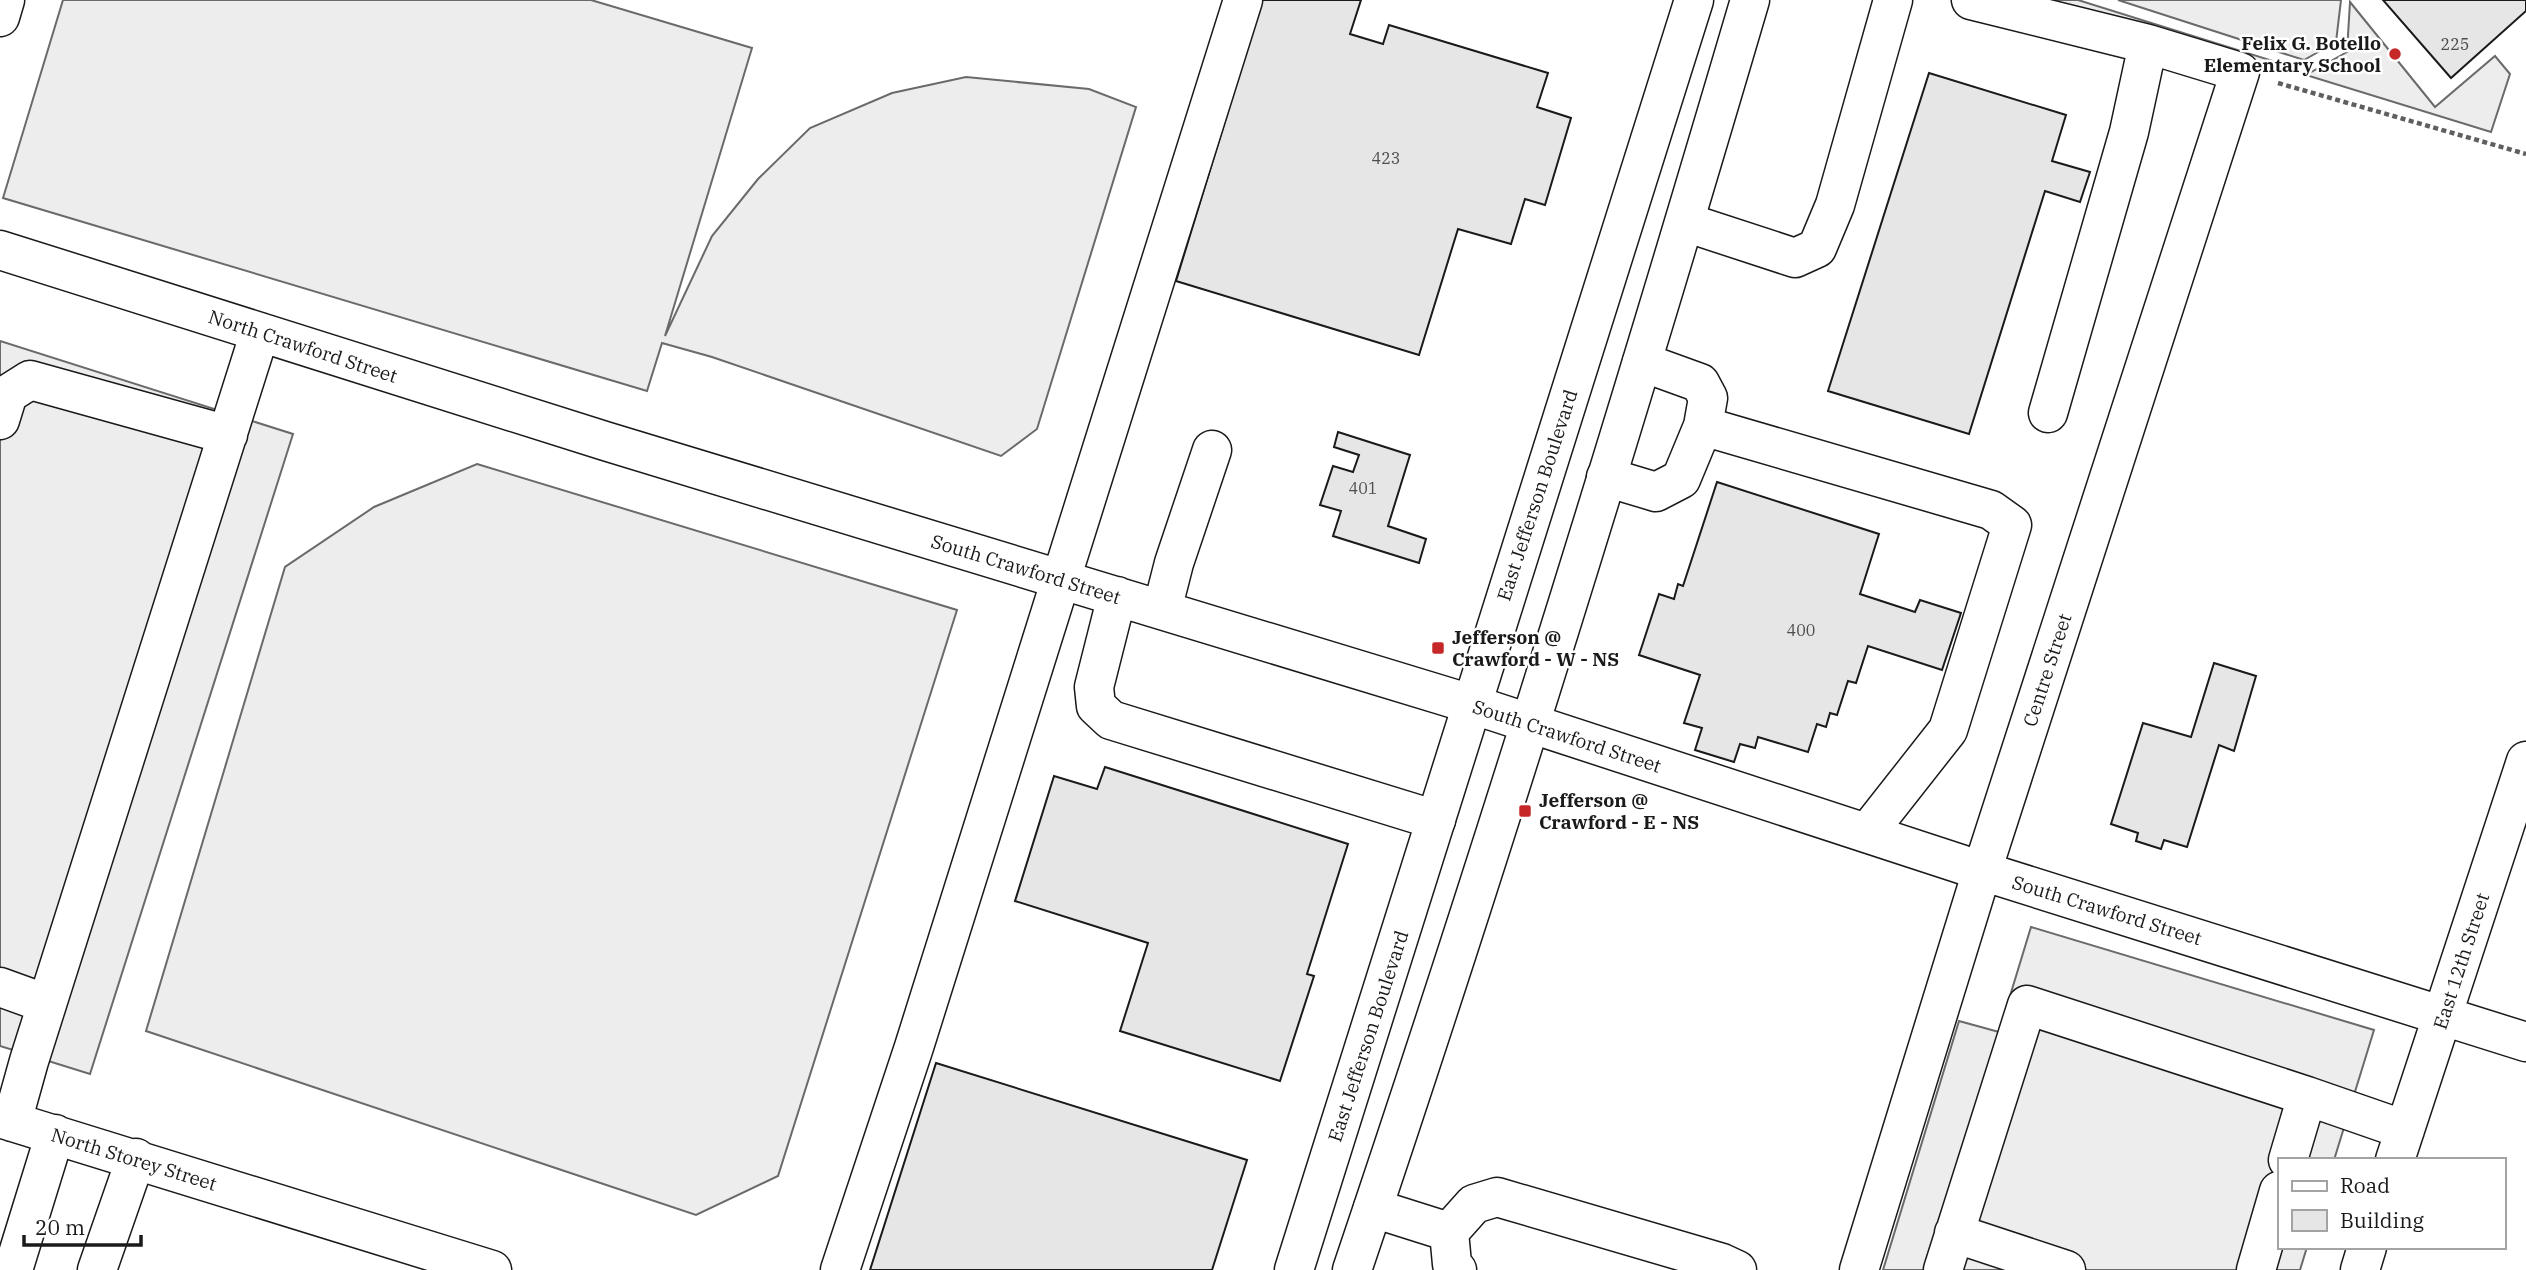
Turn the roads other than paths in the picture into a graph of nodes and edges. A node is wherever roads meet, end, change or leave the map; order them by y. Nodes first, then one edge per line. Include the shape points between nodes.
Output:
1 (5, 0) edge
2 (1243, 0) edge
3 (1694, 0) edge
4 (1750, 0) edge
5 (1893, 0) edge
6 (1971, 0) edge
7 (0, 17) edge
8 (2148, 44) junction
9 (1685, 222) junction
10 (0, 250) edge
11 (260, 332) junction
12 (1642, 362) junction
13 (2048, 413) dead end
14 (0, 420) edge
15 (1703, 426) junction
16 (228, 435) junction
17 (605, 441) joint
18 (1212, 450) dead end
19 (1606, 477) junction
20 (1060, 580) junction
21 (1117, 597) junction
22 (1162, 610) junction
23 (1471, 705) junction
24 (1529, 724) junction
25 (2524, 772) edge
26 (1436, 820) junction
27 (1867, 833) junction
28 (1982, 871) junction
29 (0, 988) edge
30 (47, 1004) junction
31 (2444, 1016) junction
32 (2526, 1042) edge
33 (2307, 1096) junction
34 (6, 1120) edge
35 (55, 1134) junction
36 (2400, 1145) edge
37 (136, 1158) junction
38 (2289, 1158) edge
39 (2278, 1194) edge
40 (1373, 1208) junction
41 (1449, 1232) junction
42 (1954, 1233) junction
43 (13, 1270) edge
44 (97, 1270) edge
45 (492, 1270) edge
46 (840, 1270) edge
47 (1294, 1270) edge
48 (1352, 1270) edge
49 (1457, 1270) edge
50 (1737, 1270) edge
51 (1859, 1270) edge
52 (1943, 1270) edge
53 (2066, 1270) edge
54 (2256, 1270) edge

1 - 7 street
2 - 20 street
3 - 23 street, East Jefferson Boulevard
4 - 9 street
5 - 9 street via 1835,205 1817,248 1796,258
6 - 8 street
8 - 13 street via 2129,132
8 - 28 street, Centre Street via 2240,72
9 - 12 street
10 - 11 street, North Crawford Street
11 - 16 street
11 - 17 street, North Crawford Street
12 - 15 street via 1700,383 1708,398
12 - 19 street
14 - 16 street via 8,394 30,380
15 - 19 street via 1681,479 1656,492
15 - 27 street via 1991,510 2012,525 1948,730
16 - 30 street
17 - 20 street, South Crawford Street
18 - 22 street
19 - 24 street
20 - 21 street, South Crawford Street
20 - 46 street
21 - 22 street, South Crawford Street
21 - 26 street via 1094,687 1096,706 1111,720
22 - 23 street, South Crawford Street
23 - 24 street, South Crawford Street
23 - 26 street, East Jefferson Boulevard
24 - 27 street, South Crawford Street
24 - 40 street
25 - 31 street, East 12th Street
26 - 47 street, East Jefferson Boulevard
27 - 28 street, South Crawford Street
28 - 31 street, South Crawford Street
28 - 51 street, Centre Street
29 - 30 street
30 - 34 street
31 - 32 street, South Crawford Street
31 - 36 street, East 12th Street
33 - 36 street
33 - 38 street
33 - 42 street via 2026,1005
34 - 35 street, North Storey Street
35 - 37 street, North Storey Street
35 - 43 street
37 - 44 street
37 - 45 street, North Storey Street
39 - 54 street
40 - 41 street
40 - 48 street
41 - 49 street via 1452,1264
41 - 50 street via 1474,1204 1497,1197
42 - 52 street
42 - 53 street

